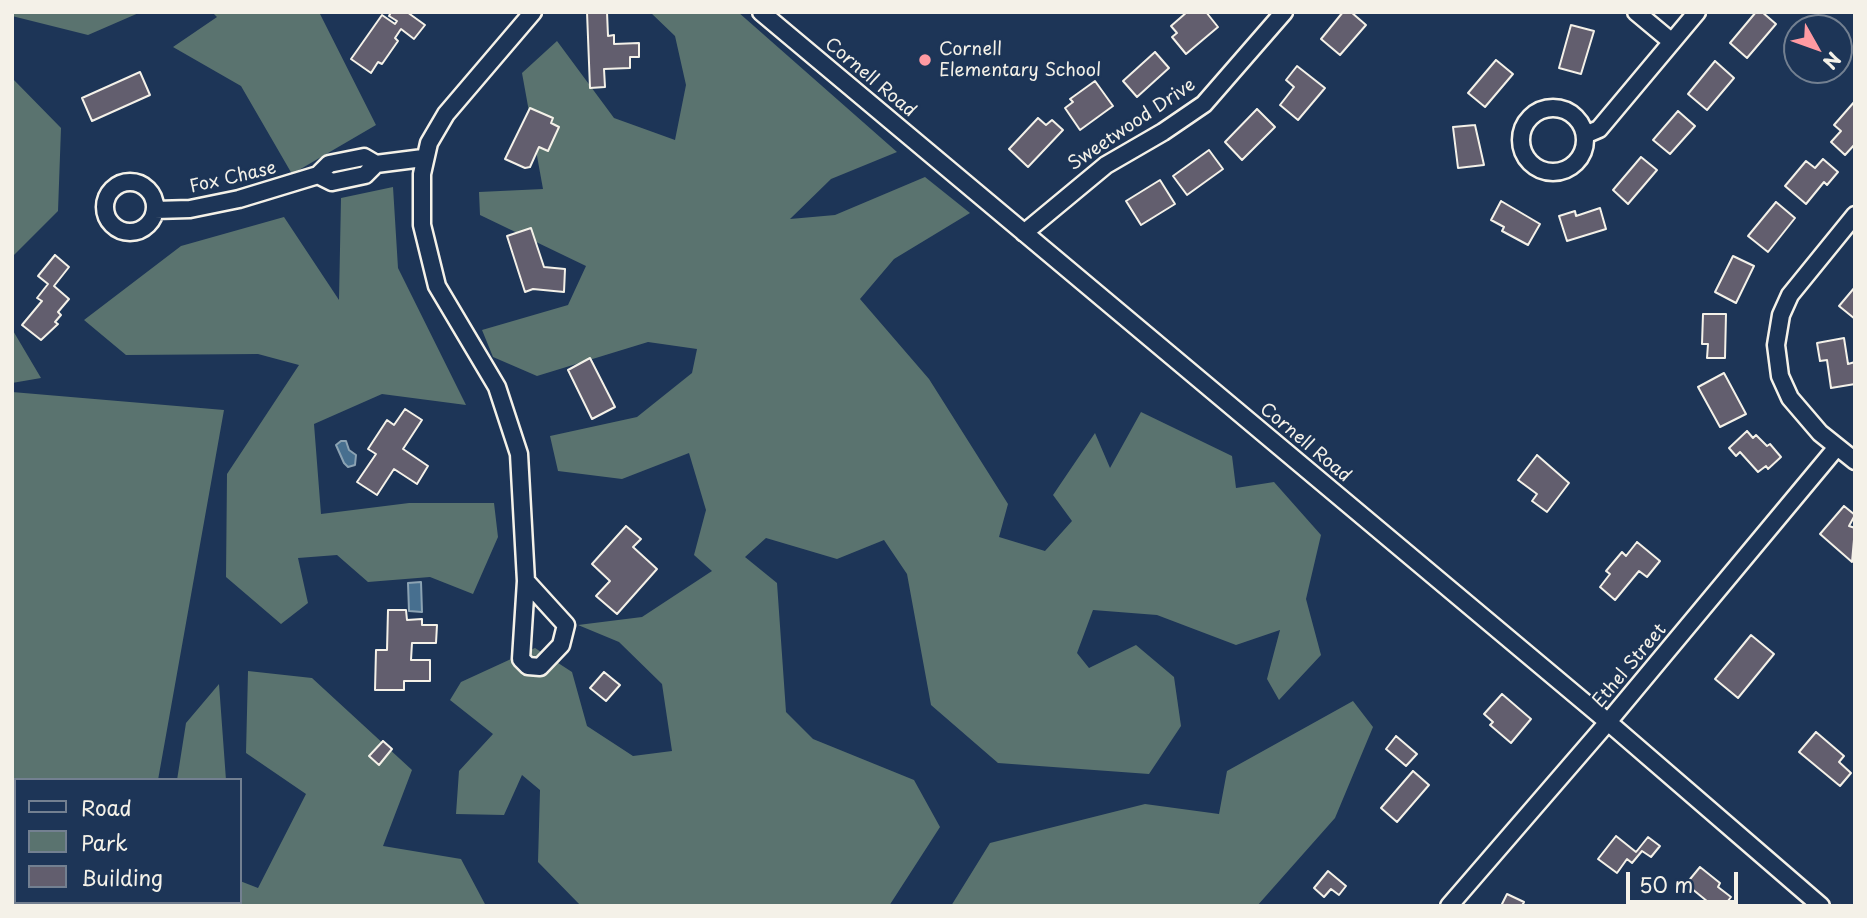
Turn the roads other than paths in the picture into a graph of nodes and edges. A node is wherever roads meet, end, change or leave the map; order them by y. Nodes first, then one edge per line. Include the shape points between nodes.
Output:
1 (533, 12) edge
2 (761, 12) edge
3 (1284, 12) edge
4 (1636, 12) edge
5 (1697, 12) edge
6 (1672, 43) junction
7 (1585, 135) junction
8 (423, 158) junction
9 (155, 210) dead end
10 (1855, 215) edge
11 (1024, 233) junction
12 (1837, 447) junction
13 (1855, 461) edge
14 (526, 581) junction
15 (1608, 722) junction
16 (1449, 906) edge
17 (1821, 906) edge

1 - 8 street via 446,114
2 - 11 street, Cornell Road
3 - 11 street, Sweetwood Drive via 1204,104 1105,165
4 - 6 street
5 - 6 street
6 - 7 street via 1599,129
7 - 7 street via 1572,114 1548,108 1527,121 1521,146 1534,167 1558,172 1580,159
8 - 9 street, Fox Chase via 376,164 364,157 352,159 329,164 318,175 239,199 190,209
8 - 14 street via 422,225 429,265 497,387 519,454
10 - 12 street via 1790,295 1776,345 1780,376 1790,398
11 - 15 street, Cornell Road
12 - 13 street
12 - 15 street, Ethel Street
14 - 14 street via 566,625 561,645 541,667 528,666 522,659
15 - 16 street, Ethel Street
15 - 17 street, Cornell Road

